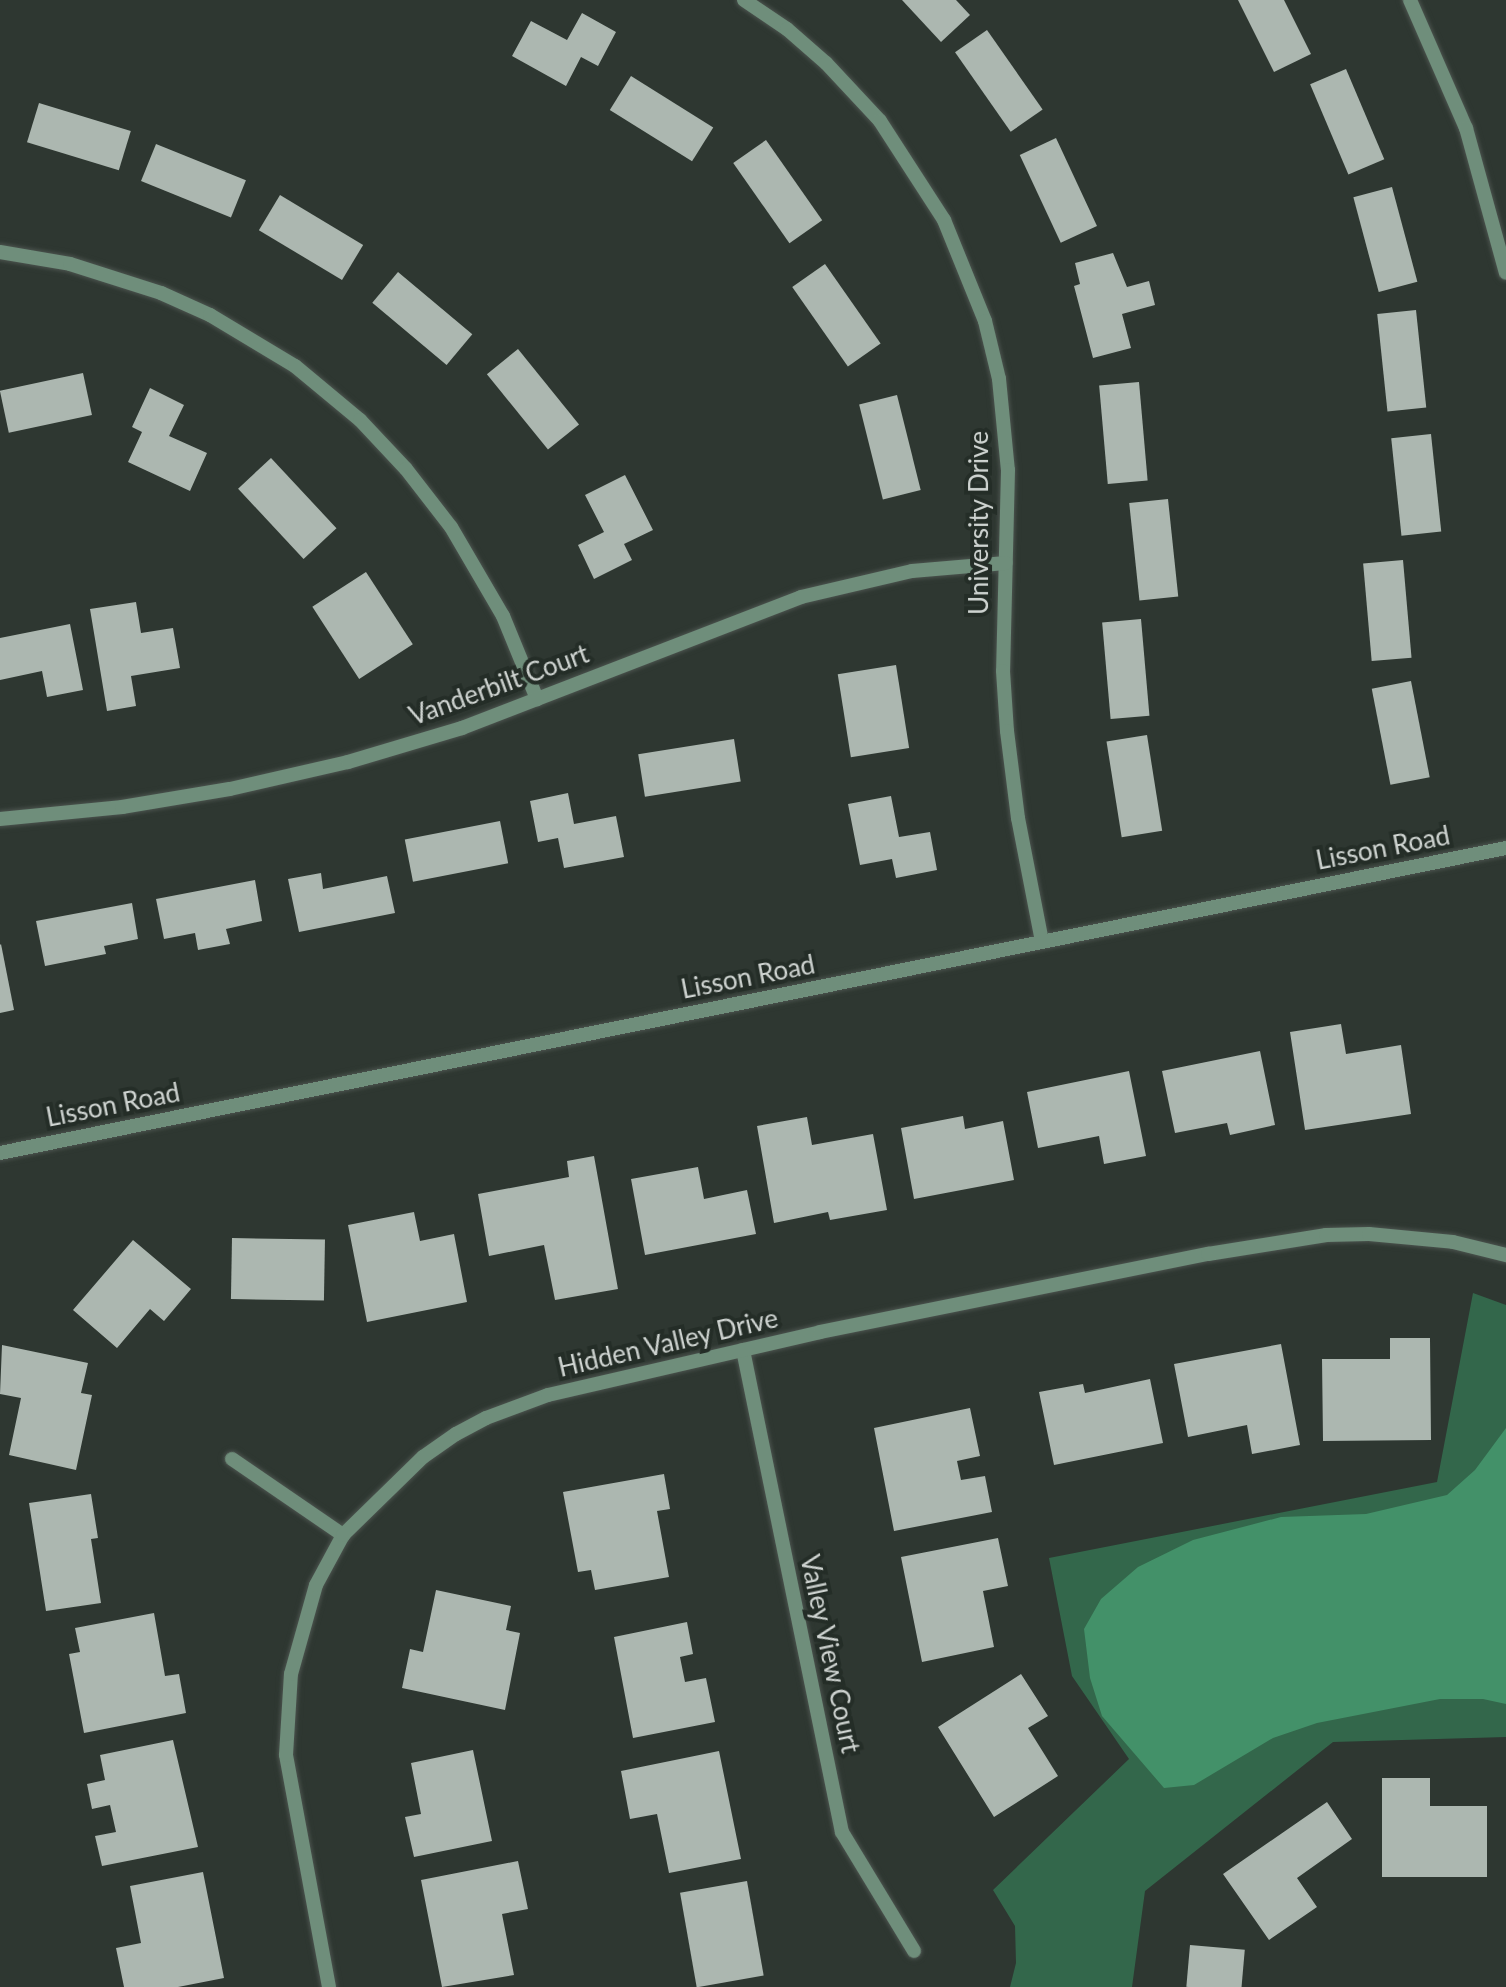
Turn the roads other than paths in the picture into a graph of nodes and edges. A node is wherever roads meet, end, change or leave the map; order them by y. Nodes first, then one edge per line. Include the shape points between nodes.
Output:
1 (744, 0) edge
2 (1410, 0) edge
3 (0, 252) edge
4 (1506, 273) edge
5 (1006, 563) junction
6 (537, 699) junction
7 (0, 819) edge
8 (1506, 848) edge
9 (1042, 942) junction
10 (0, 1153) edge
11 (1506, 1255) edge
12 (743, 1350) junction
13 (232, 1459) dead end
14 (343, 1535) junction
15 (914, 1951) dead end
16 (329, 1987) edge

1 - 5 street, University Drive via 787,29 862,99 944,220 985,321 999,379 1008,470
2 - 4 street via 1466,128
3 - 6 street via 70,264 210,315 295,366 360,420 451,527 503,616
5 - 6 street, Vanderbilt Court via 912,571 801,597
5 - 9 street, University Drive via 1007,731
6 - 7 street, Vanderbilt Court via 376,754 230,789
8 - 9 street, Lisson Road
9 - 10 street, Lisson Road
11 - 12 street, Hidden Valley Drive via 1414,1236 1326,1235 1208,1254
12 - 14 street, Hidden Valley Drive via 548,1395 486,1418 423,1457
12 - 15 street, Valley View Court via 842,1832
13 - 14 street
14 - 16 street, Hidden Valley Drive via 316,1585 287,1708 286,1755

